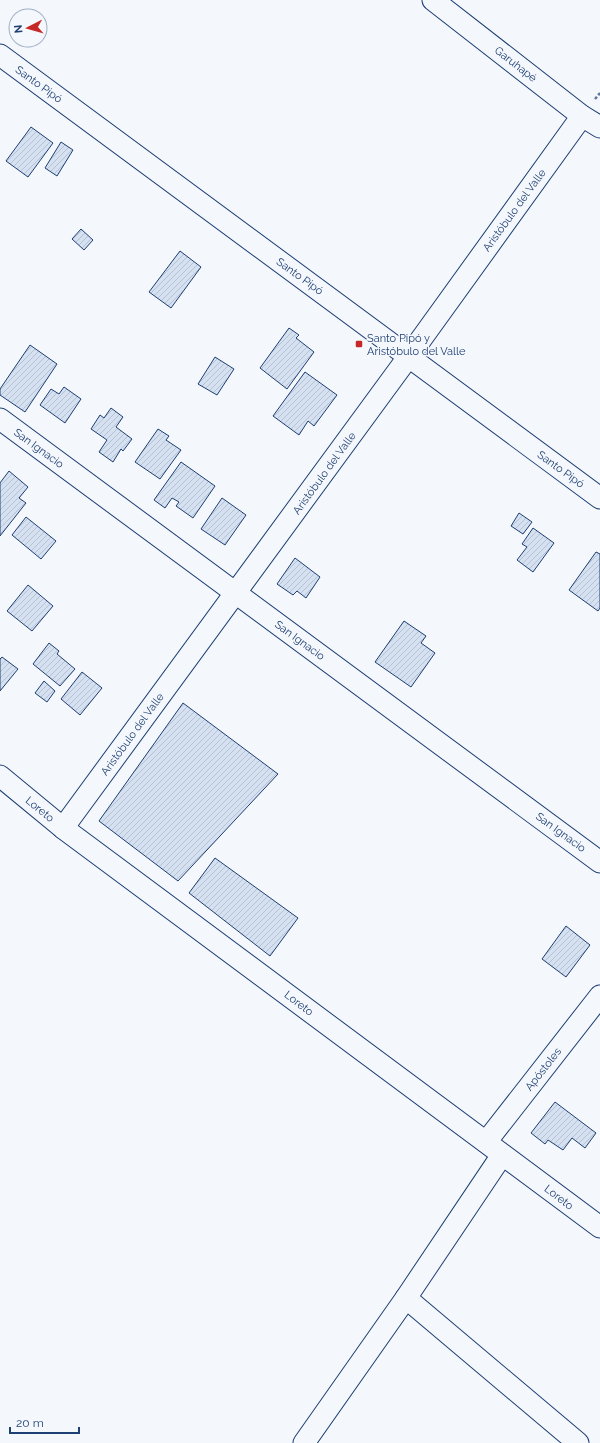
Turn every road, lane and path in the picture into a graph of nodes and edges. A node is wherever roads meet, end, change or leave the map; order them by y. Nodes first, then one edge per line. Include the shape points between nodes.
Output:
1 (433, 0) edge
2 (0, 55) edge
3 (582, 116) junction
4 (600, 127) edge
5 (409, 356) junction
6 (0, 419) edge
7 (600, 498) edge
8 (236, 593) junction
9 (0, 776) edge
10 (63, 828) junction
11 (600, 862) edge
12 (600, 996) edge
13 (486, 1142) junction
14 (502, 1155) junction
15 (600, 1228) edge
16 (406, 1298) junction
17 (304, 1443) edge
18 (578, 1443) edge

1 - 3 street, Garuhapé
2 - 5 street, Santo Pipó
3 - 4 street, Garuhapé
3 - 5 street, Aristóbulo del Valle
5 - 7 street, Santo Pipó
5 - 8 street, Aristóbulo del Valle
6 - 8 street, San Ignacio
8 - 10 street, Aristóbulo del Valle
8 - 11 street, San Ignacio
9 - 10 street, Loreto
10 - 13 street, Loreto
12 - 13 street, Apóstoles
13 - 14 street, Loreto
14 - 15 street, Loreto
14 - 16 street
16 - 17 street
16 - 18 street

